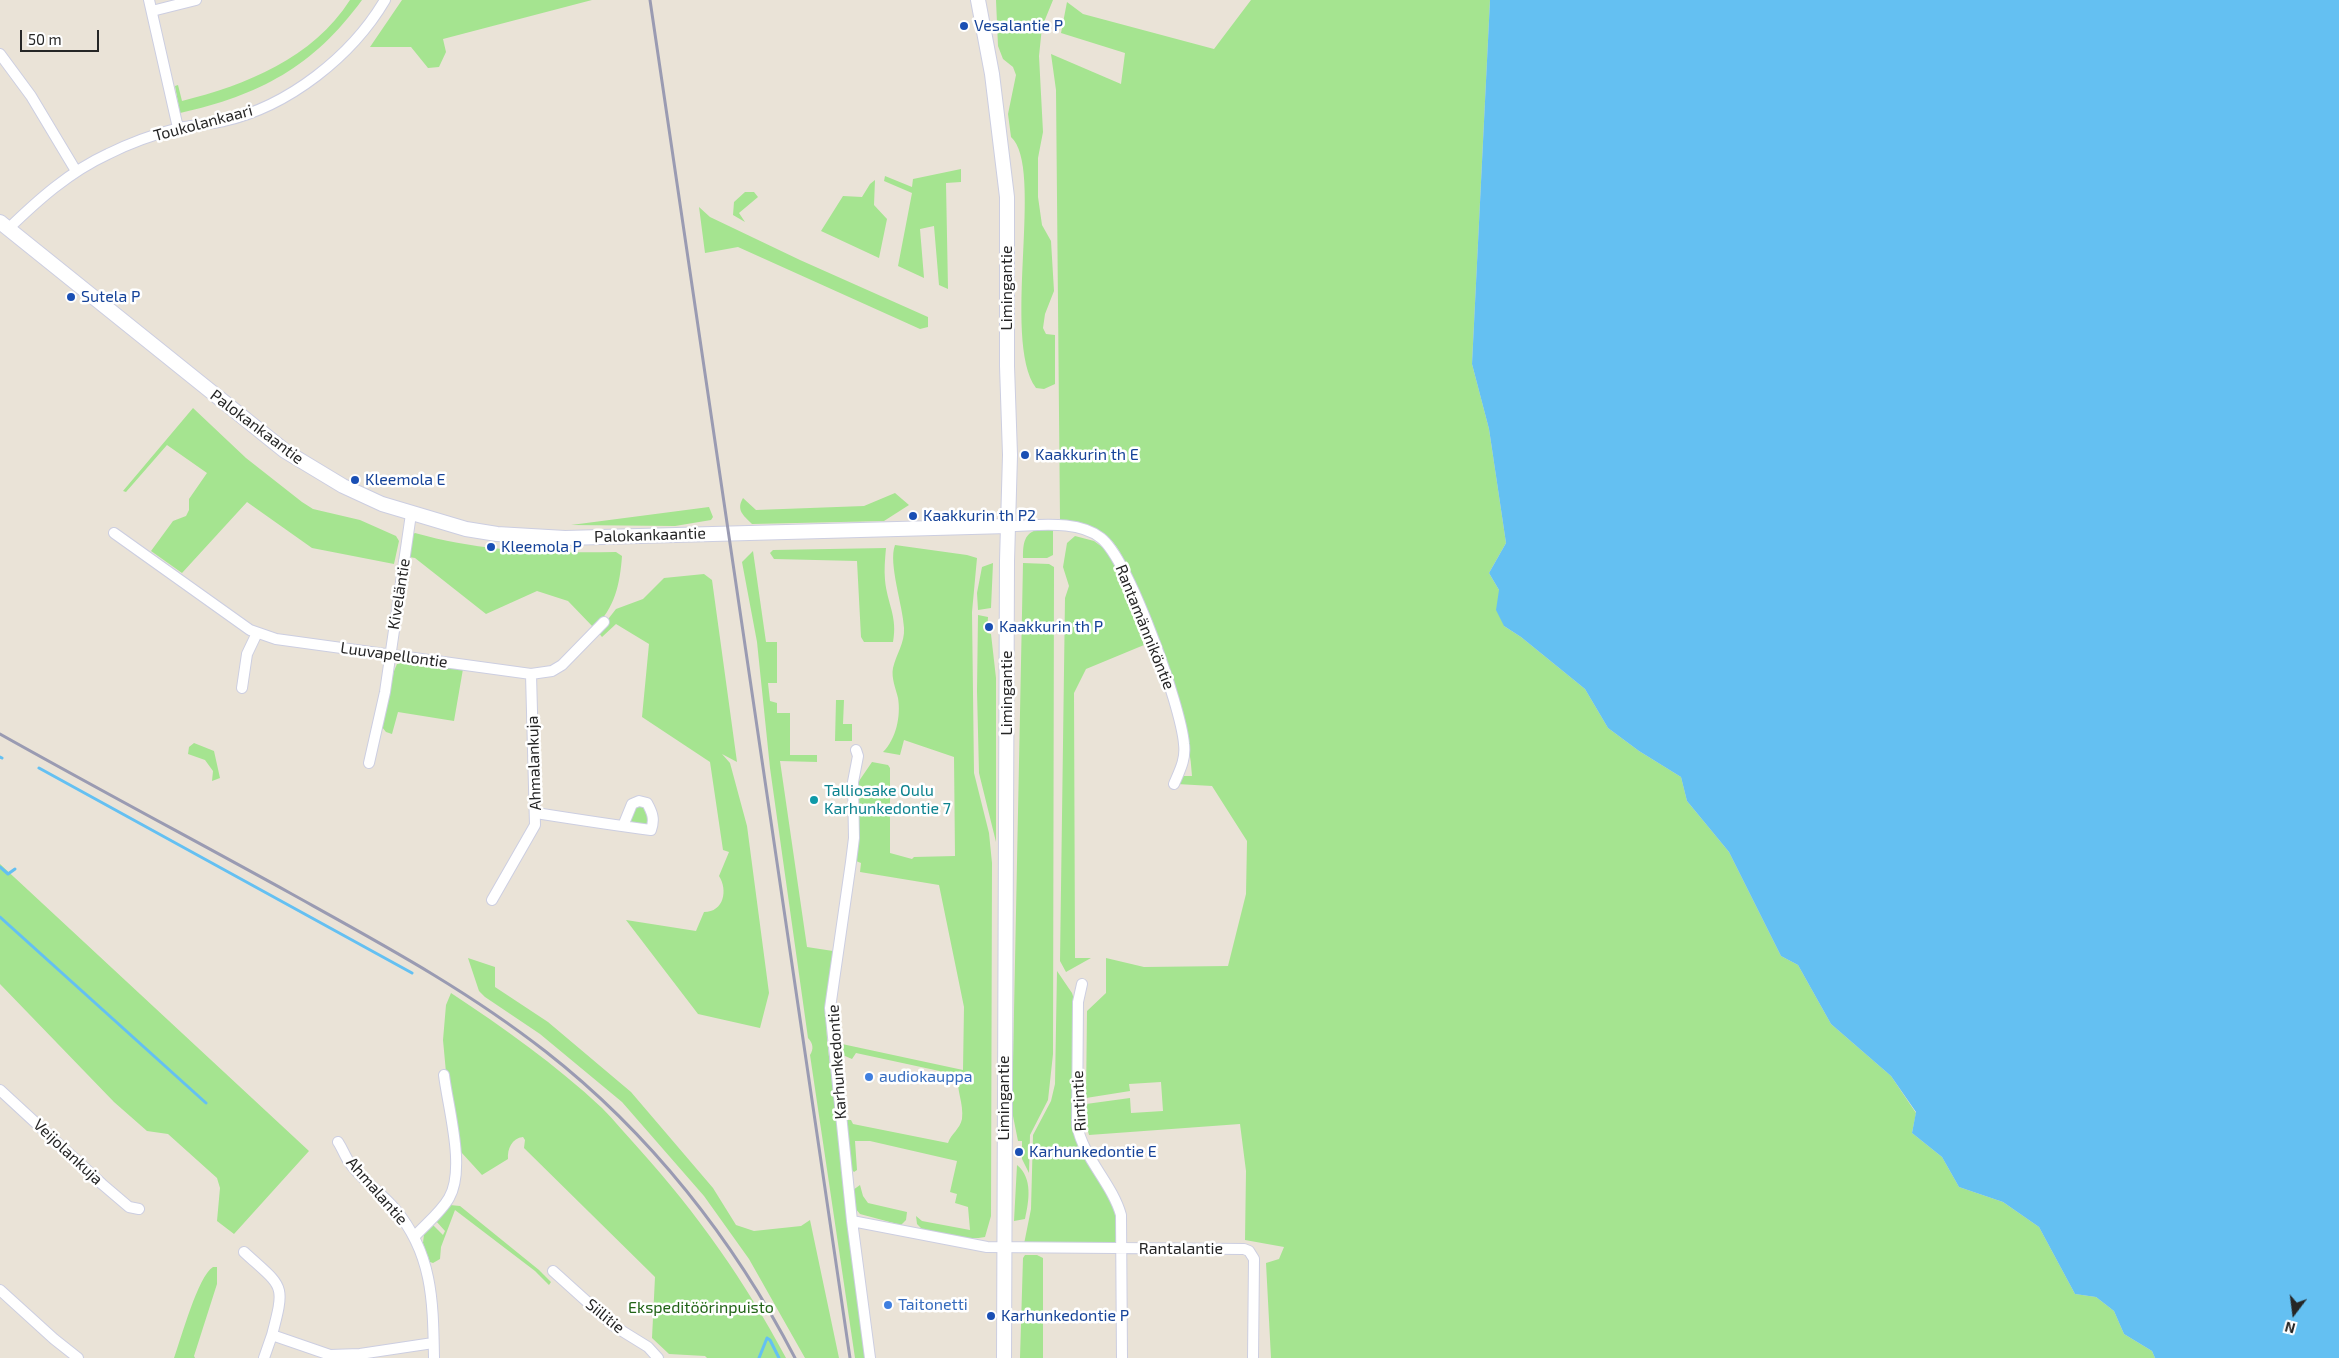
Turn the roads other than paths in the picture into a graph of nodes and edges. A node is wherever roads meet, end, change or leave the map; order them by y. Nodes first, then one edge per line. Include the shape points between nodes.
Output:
1 (149, 0) edge
2 (196, 0) edge
3 (385, 0) edge
4 (978, 0) edge
5 (152, 11) junction
6 (0, 54) edge
7 (178, 128) junction
8 (76, 171) junction
9 (4, 226) edge
10 (410, 514) junction
11 (1008, 526) junction
12 (114, 533) dead end
13 (604, 622) dead end
14 (257, 633) junction
15 (390, 655) junction
16 (531, 674) junction
17 (242, 688) dead end
18 (856, 750) dead end
19 (369, 763) dead end
20 (1174, 784) dead end
21 (536, 814) junction
22 (623, 826) dead end
23 (492, 900) dead end
24 (1082, 984) dead end
25 (444, 1075) dead end
26 (0, 1090) edge
27 (338, 1142) dead end
28 (139, 1209) dead end
29 (852, 1221) junction
30 (415, 1236) junction
31 (1003, 1248) junction
32 (1123, 1248) junction
33 (244, 1252) dead end
34 (553, 1271) dead end
35 (0, 1290) edge
36 (272, 1335) junction
37 (434, 1343) junction
38 (78, 1358) edge
39 (264, 1358) edge
40 (434, 1358) edge
41 (658, 1358) edge
42 (870, 1358) edge
43 (1004, 1358) edge
44 (1122, 1358) edge
45 (1253, 1358) edge

1 - 5 street
2 - 5 street
3 - 7 street, Toukolankaari via 375,16 334,61 285,96 226,120
4 - 11 main road, Limingantie via 992,74 1007,197
5 - 7 street
6 - 8 street via 31,96
7 - 8 street, Toukolankaari via 107,154
8 - 9 street, Toukolankaari
9 - 10 main road, Palokankaantie via 285,452 343,486
10 - 11 main road, Palokankaantie via 497,534 565,538
10 - 15 street, Kiveläntie
11 - 20 street, Rantamänniköntie via 1057,526 1090,531 1114,552 1146,620 1179,716 1184,745 1183,764
11 - 31 main road, Limingantie
12 - 14 street, Luuvapellontie
13 - 16 street, Luuvapellontie via 562,665 552,671
14 - 15 street, Luuvapellontie via 276,639
14 - 17 street via 247,654
15 - 16 street, Luuvapellontie
15 - 19 street, Kiveläntie
16 - 21 street, Ahmalankuja
18 - 29 street, Karhunkedontie via 852,854 830,1008
21 - 22 street
21 - 23 street, Ahmalankuja via 536,825 530,838
24 - 32 street, Rintintie via 1078,1002 1077,1125 1086,1150 1118,1205
25 - 30 street via 457,1176 450,1197
26 - 28 street, Veijolankuja via 102,1184 129,1207
27 - 30 street, Ahmalantie via 350,1163 395,1208
29 - 31 street
29 - 42 street, Karhunkedontie
30 - 37 street, Ahmalantie via 427,1269
31 - 32 street, Rantalantie
31 - 43 main road, Limingantie
32 - 44 street, Rintintie
32 - 45 street, Rantalantie via 1249,1251 1254,1260
33 - 36 street via 276,1281 281,1290
34 - 41 street, Siilitie via 614,1326 648,1347
35 - 38 street
36 - 37 street via 330,1355
36 - 39 street
37 - 40 street, Ahmalantie

